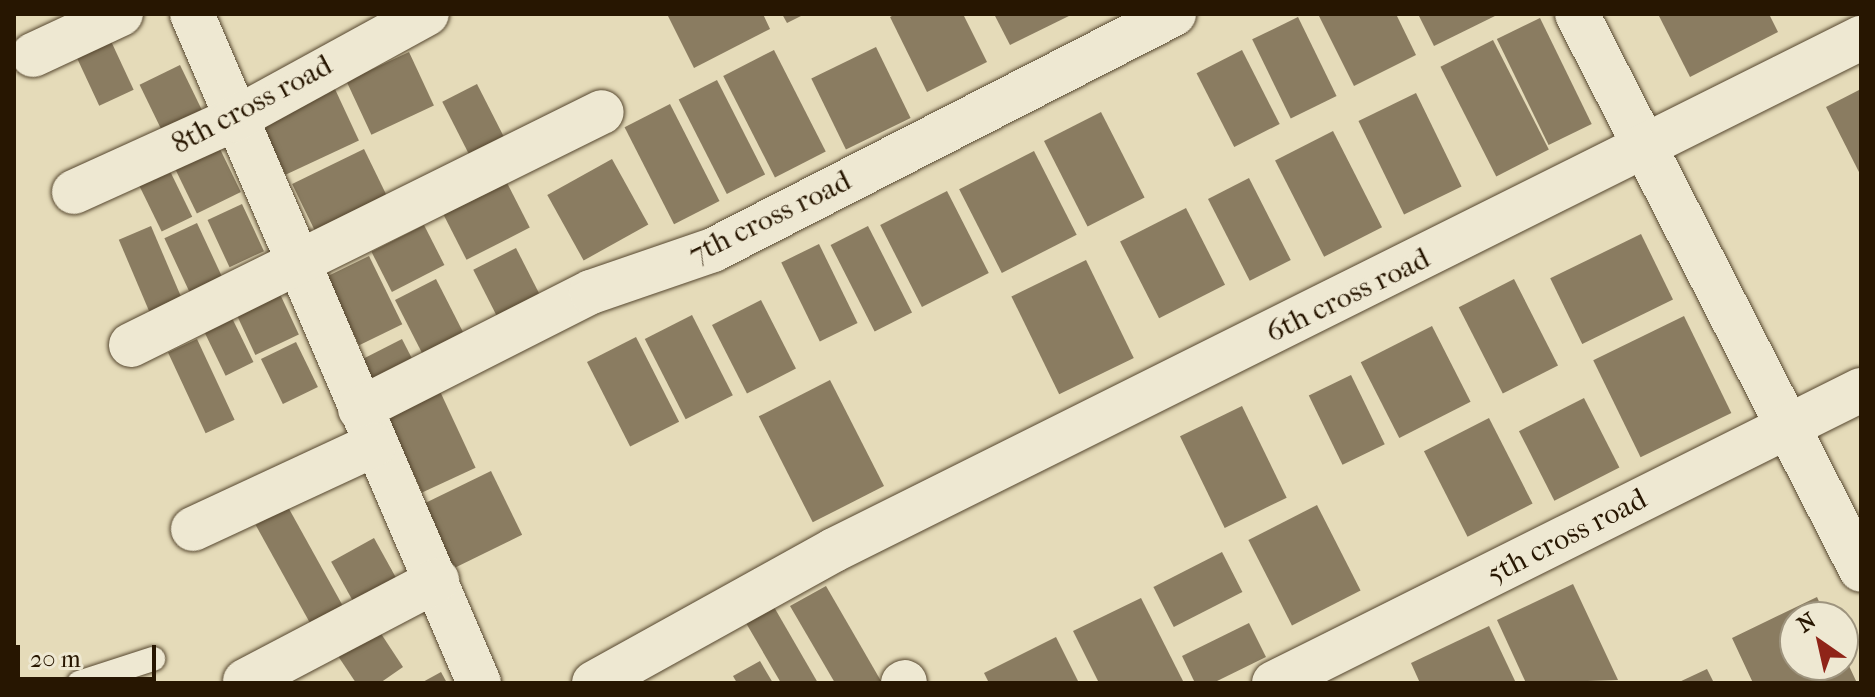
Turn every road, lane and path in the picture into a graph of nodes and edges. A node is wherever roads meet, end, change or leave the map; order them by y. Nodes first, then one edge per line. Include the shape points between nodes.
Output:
1 (121, 14) edge
2 (192, 14) edge
3 (427, 14) edge
4 (1174, 14) edge
5 (1577, 14) edge
6 (1861, 38) edge
7 (33, 55) dead end
8 (602, 112) dead end
9 (233, 120) junction
10 (1642, 151) junction
11 (74, 192) dead end
12 (298, 264) junction
13 (131, 345) dead end
14 (1861, 390) edge
15 (1789, 426) junction
16 (367, 427) junction
17 (193, 529) dead end
18 (1861, 570) edge
19 (437, 580) junction
20 (153, 659) dead end
21 (245, 681) edge
22 (79, 683) edge
23 (479, 683) edge
24 (594, 683) edge
25 (1274, 683) edge

1 - 7 street
2 - 9 street
3 - 9 street, 8th cross road
4 - 16 street, 7th cross road via 713,250 591,292
5 - 10 street
6 - 10 street, 6th cross road
8 - 12 street
9 - 11 street, 8th cross road
9 - 12 street
10 - 15 street
10 - 24 street, 6th cross road via 834,550
12 - 13 street
12 - 16 street
14 - 15 street, 5th cross road
15 - 18 street
15 - 25 street, 5th cross road
16 - 17 street, 7th cross road
16 - 19 street
19 - 21 street
19 - 23 street
20 - 22 lane

